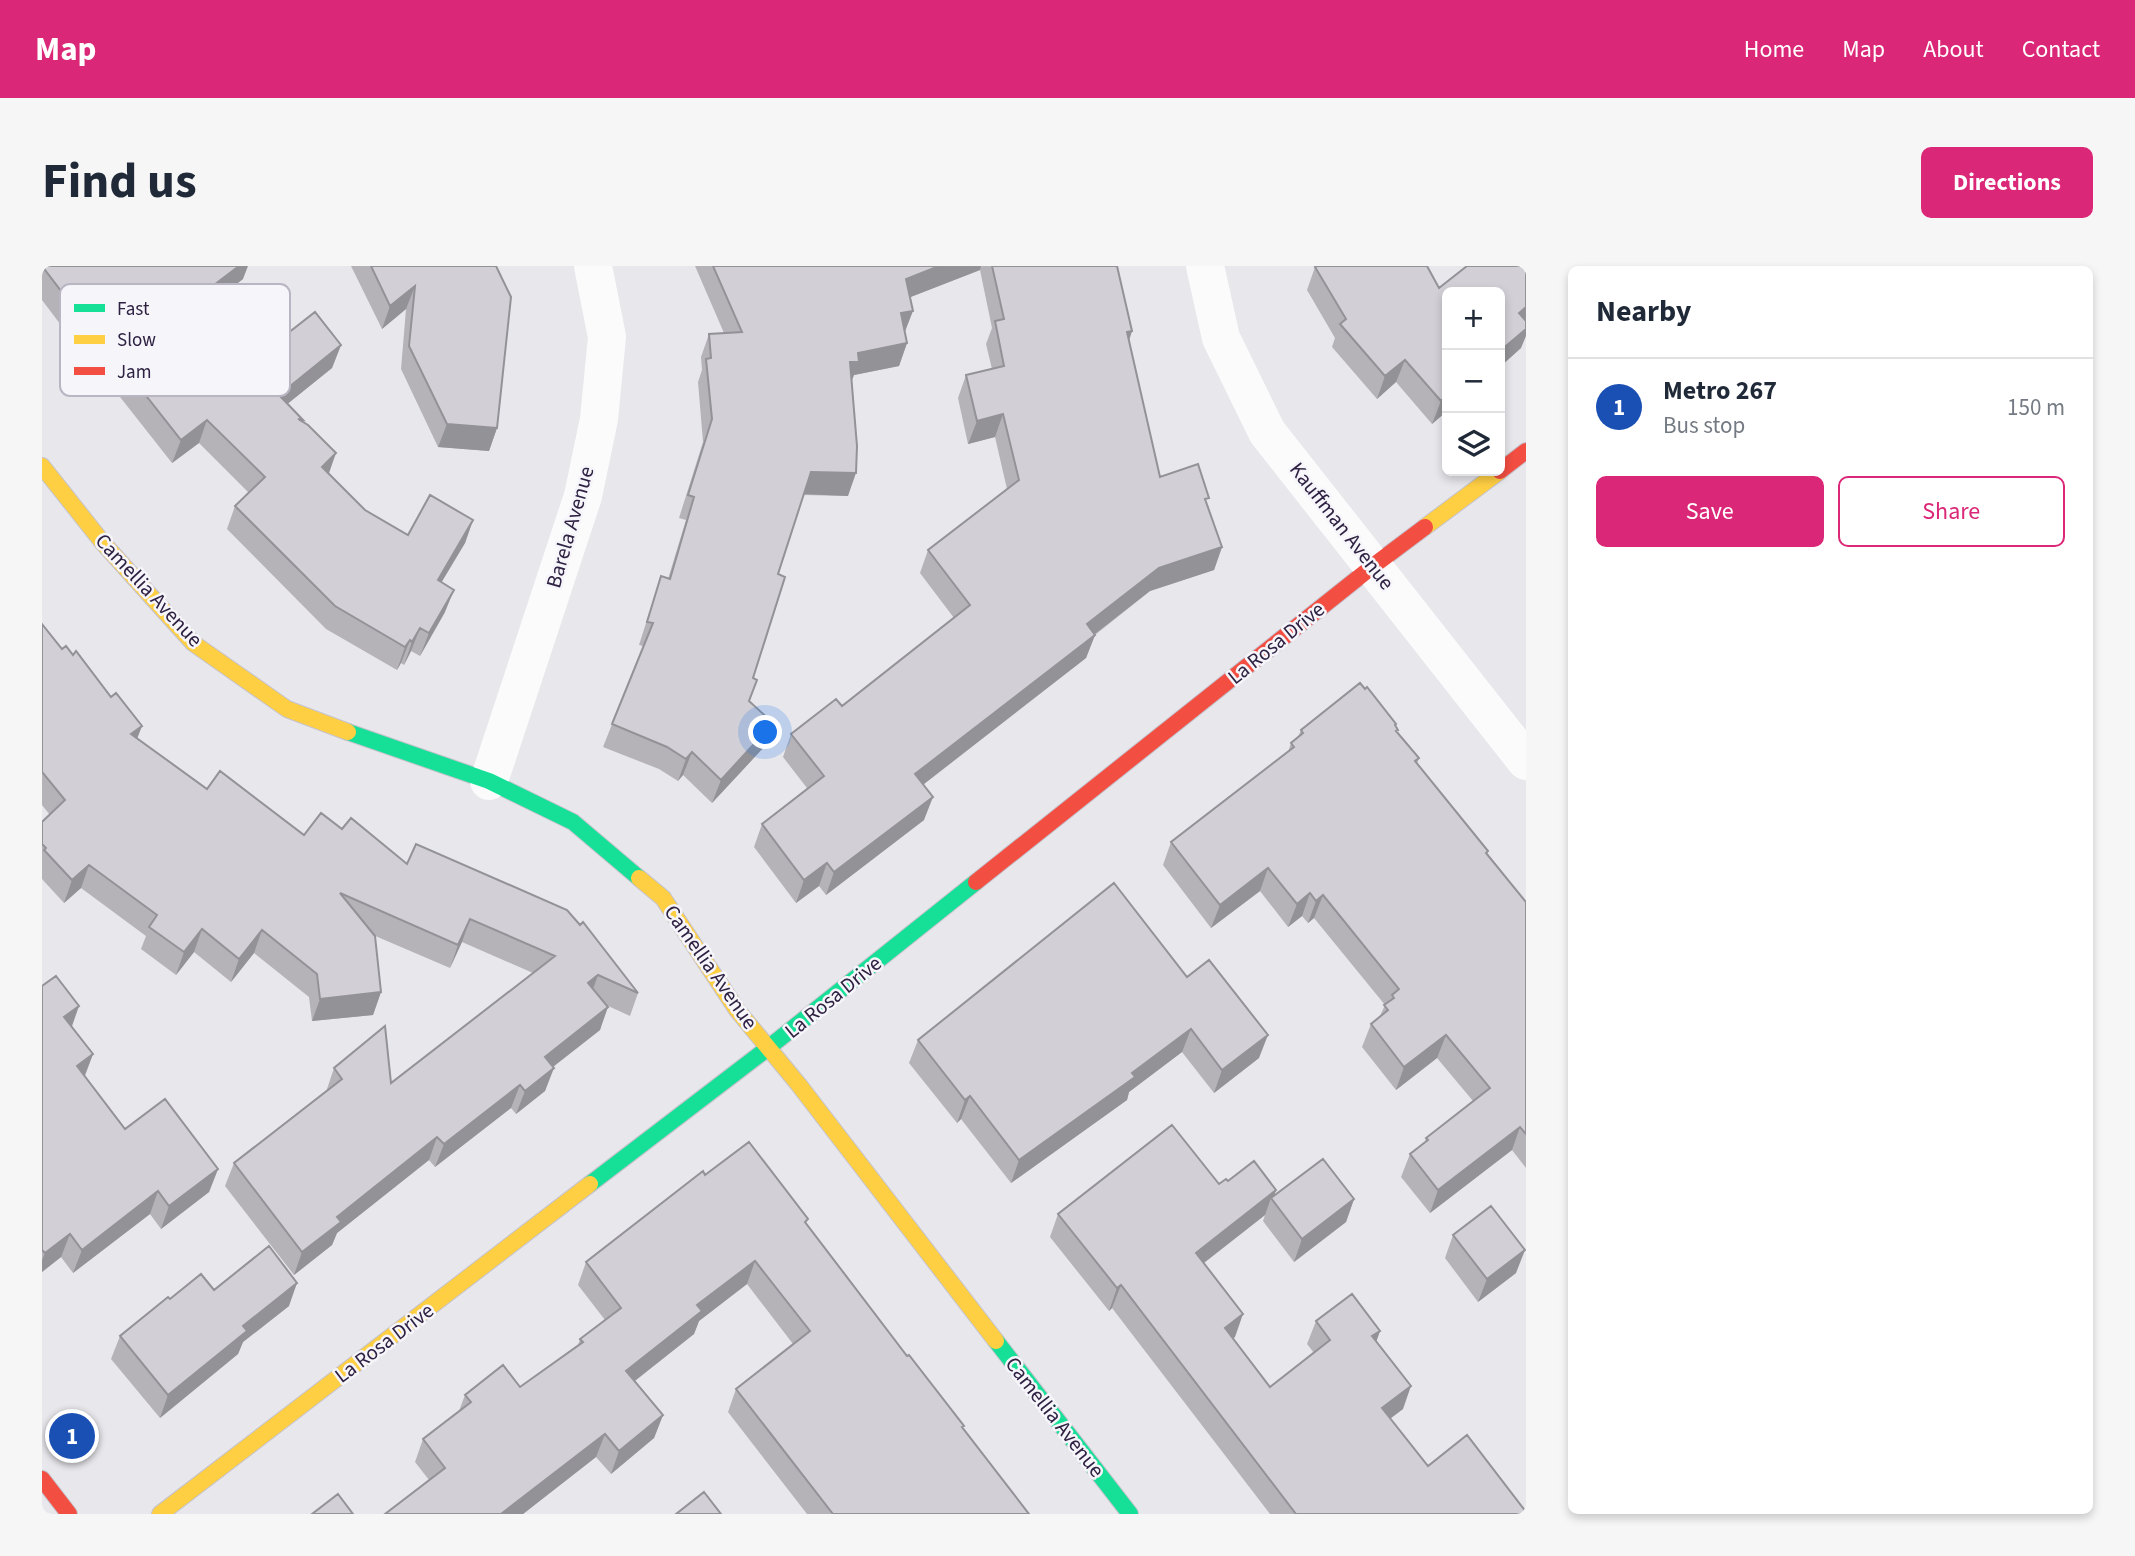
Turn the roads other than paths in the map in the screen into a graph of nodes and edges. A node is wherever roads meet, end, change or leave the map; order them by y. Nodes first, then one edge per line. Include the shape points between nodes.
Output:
1 (593, 266) edge
2 (1205, 266) edge
3 (1526, 451) edge
4 (42, 466) edge
5 (1505, 467) edge
6 (1493, 476) edge
7 (1373, 566) junction
8 (1526, 761) edge
9 (489, 781) junction
10 (768, 1048) junction
11 (42, 1479) edge
12 (69, 1514) edge
13 (160, 1514) edge
14 (1130, 1514) edge

1 - 9 street, Barela Avenue via 607,337 599,419 583,496
2 - 7 street, Kauffman Avenue via 1221,338 1267,432
3 - 5 street, La Rosa Drive
4 - 9 street, Camellia Avenue via 103,543 193,643 287,709
6 - 7 street, La Rosa Drive
7 - 8 street, Kauffman Avenue
7 - 10 street, La Rosa Drive
9 - 10 street, Camellia Avenue via 573,822 663,898 737,1010
10 - 13 street, La Rosa Drive
10 - 14 street, Camellia Avenue
11 - 12 street

